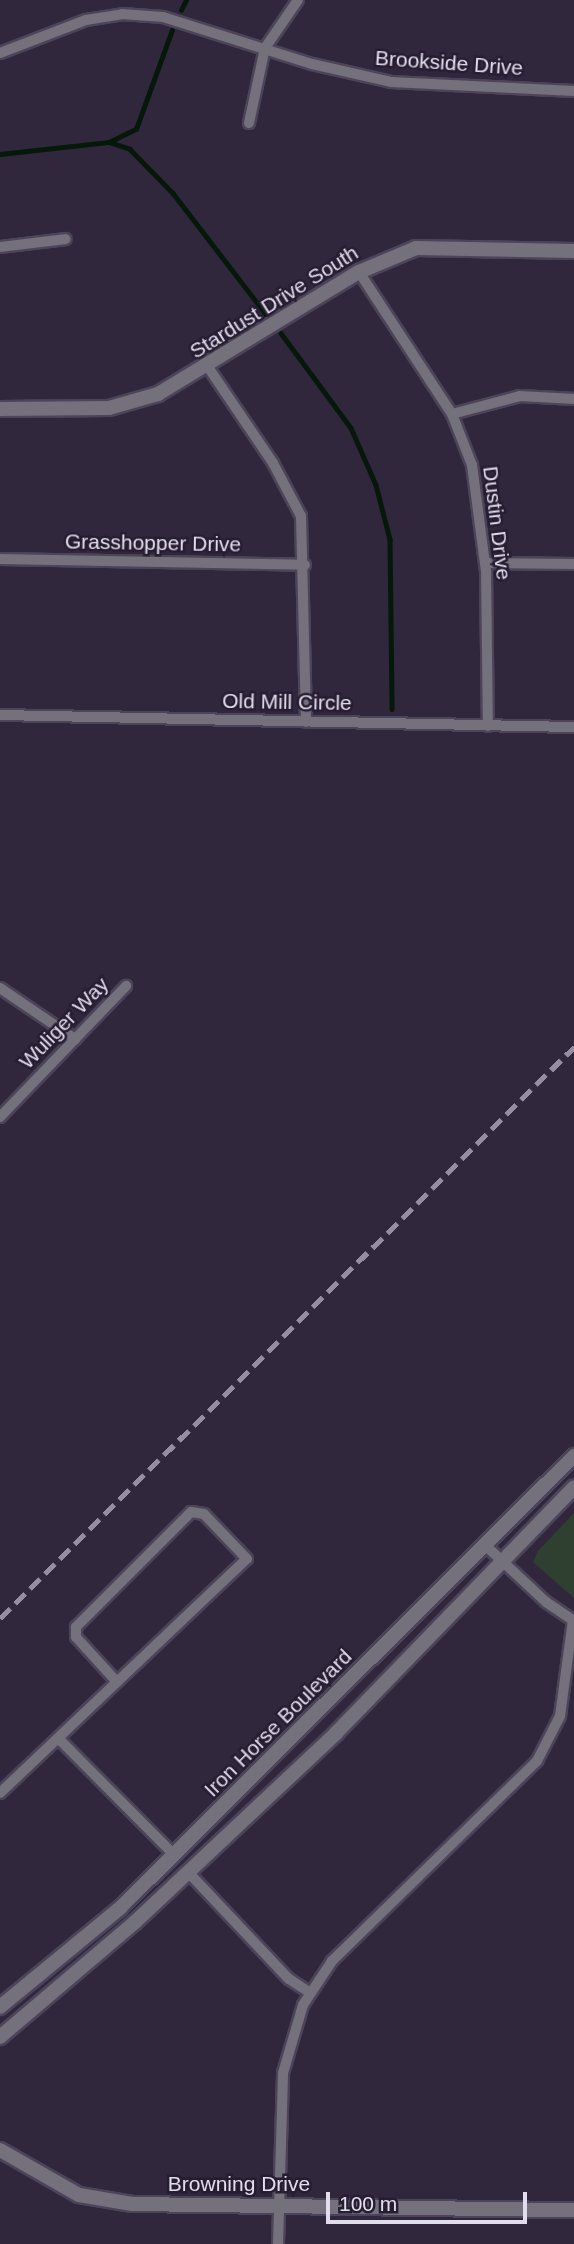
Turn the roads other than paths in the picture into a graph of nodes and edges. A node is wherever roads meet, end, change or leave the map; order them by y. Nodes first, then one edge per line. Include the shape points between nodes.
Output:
1 (298, 0) edge
2 (265, 48) junction
3 (0, 53) edge
4 (574, 91) edge
5 (249, 123) dead end
6 (66, 239) dead end
7 (0, 247) edge
8 (574, 251) edge
9 (359, 272) junction
10 (208, 367) junction
11 (574, 399) edge
12 (0, 409) edge
13 (452, 414) junction
14 (0, 559) edge
15 (485, 563) junction
16 (574, 564) edge
17 (305, 565) junction
18 (0, 715) edge
19 (306, 722) junction
20 (488, 726) junction
21 (574, 727) edge
22 (126, 986) dead end
23 (0, 988) edge
24 (75, 1039) junction
25 (0, 1116) edge
26 (574, 1456) edge
27 (574, 1488) edge
28 (485, 1545) junction
29 (503, 1561) junction
30 (574, 1621) edge
31 (117, 1682) junction
32 (58, 1738) junction
33 (0, 1793) edge
34 (174, 1856) junction
35 (188, 1872) junction
36 (309, 1993) junction
37 (0, 2007) edge
38 (0, 2037) edge
39 (0, 2150) edge
40 (279, 2204) junction
41 (574, 2210) edge
42 (278, 2244) edge

1 - 2 street
2 - 3 street, Brookside Drive via 190,23 121,14 86,20
2 - 4 street, Brookside Drive via 391,82
2 - 5 street
6 - 7 street
8 - 9 street, Stardust Drive South via 416,248
9 - 10 street, Stardust Drive South
9 - 13 street, Dustin Drive
10 - 12 street, Stardust Drive South via 158,394 109,408
10 - 17 street via 296,500
11 - 13 street via 520,396
13 - 15 street, Dustin Drive via 474,475
14 - 17 street, Grasshopper Drive
15 - 16 street
15 - 20 street, Dustin Drive
17 - 19 street
18 - 19 street, Old Mill Circle
19 - 20 street, Old Mill Circle
20 - 21 street, Old Mill Circle
22 - 24 street, Wuliger Way
23 - 24 street
24 - 25 street, Wuliger Way
26 - 28 street, Iron Horse Boulevard
27 - 29 street, Iron Horse Boulevard
28 - 29 street
28 - 34 street, Iron Horse Boulevard
29 - 30 street via 546,1602
29 - 35 street, Iron Horse Boulevard via 336,1733
30 - 36 street via 560,1716 537,1761 332,1961
31 - 31 street via 247,1559 204,1514 191,1512 76,1627 76,1637
31 - 32 street
32 - 33 street
32 - 34 street
34 - 35 street
34 - 37 street, Iron Horse Boulevard via 120,1908
35 - 36 street via 271,1961
35 - 38 street, Iron Horse Boulevard
36 - 40 street via 290,2038 283,2073
39 - 40 street, Browning Drive via 79,2195 132,2204
40 - 41 street, Browning Drive
40 - 42 street

